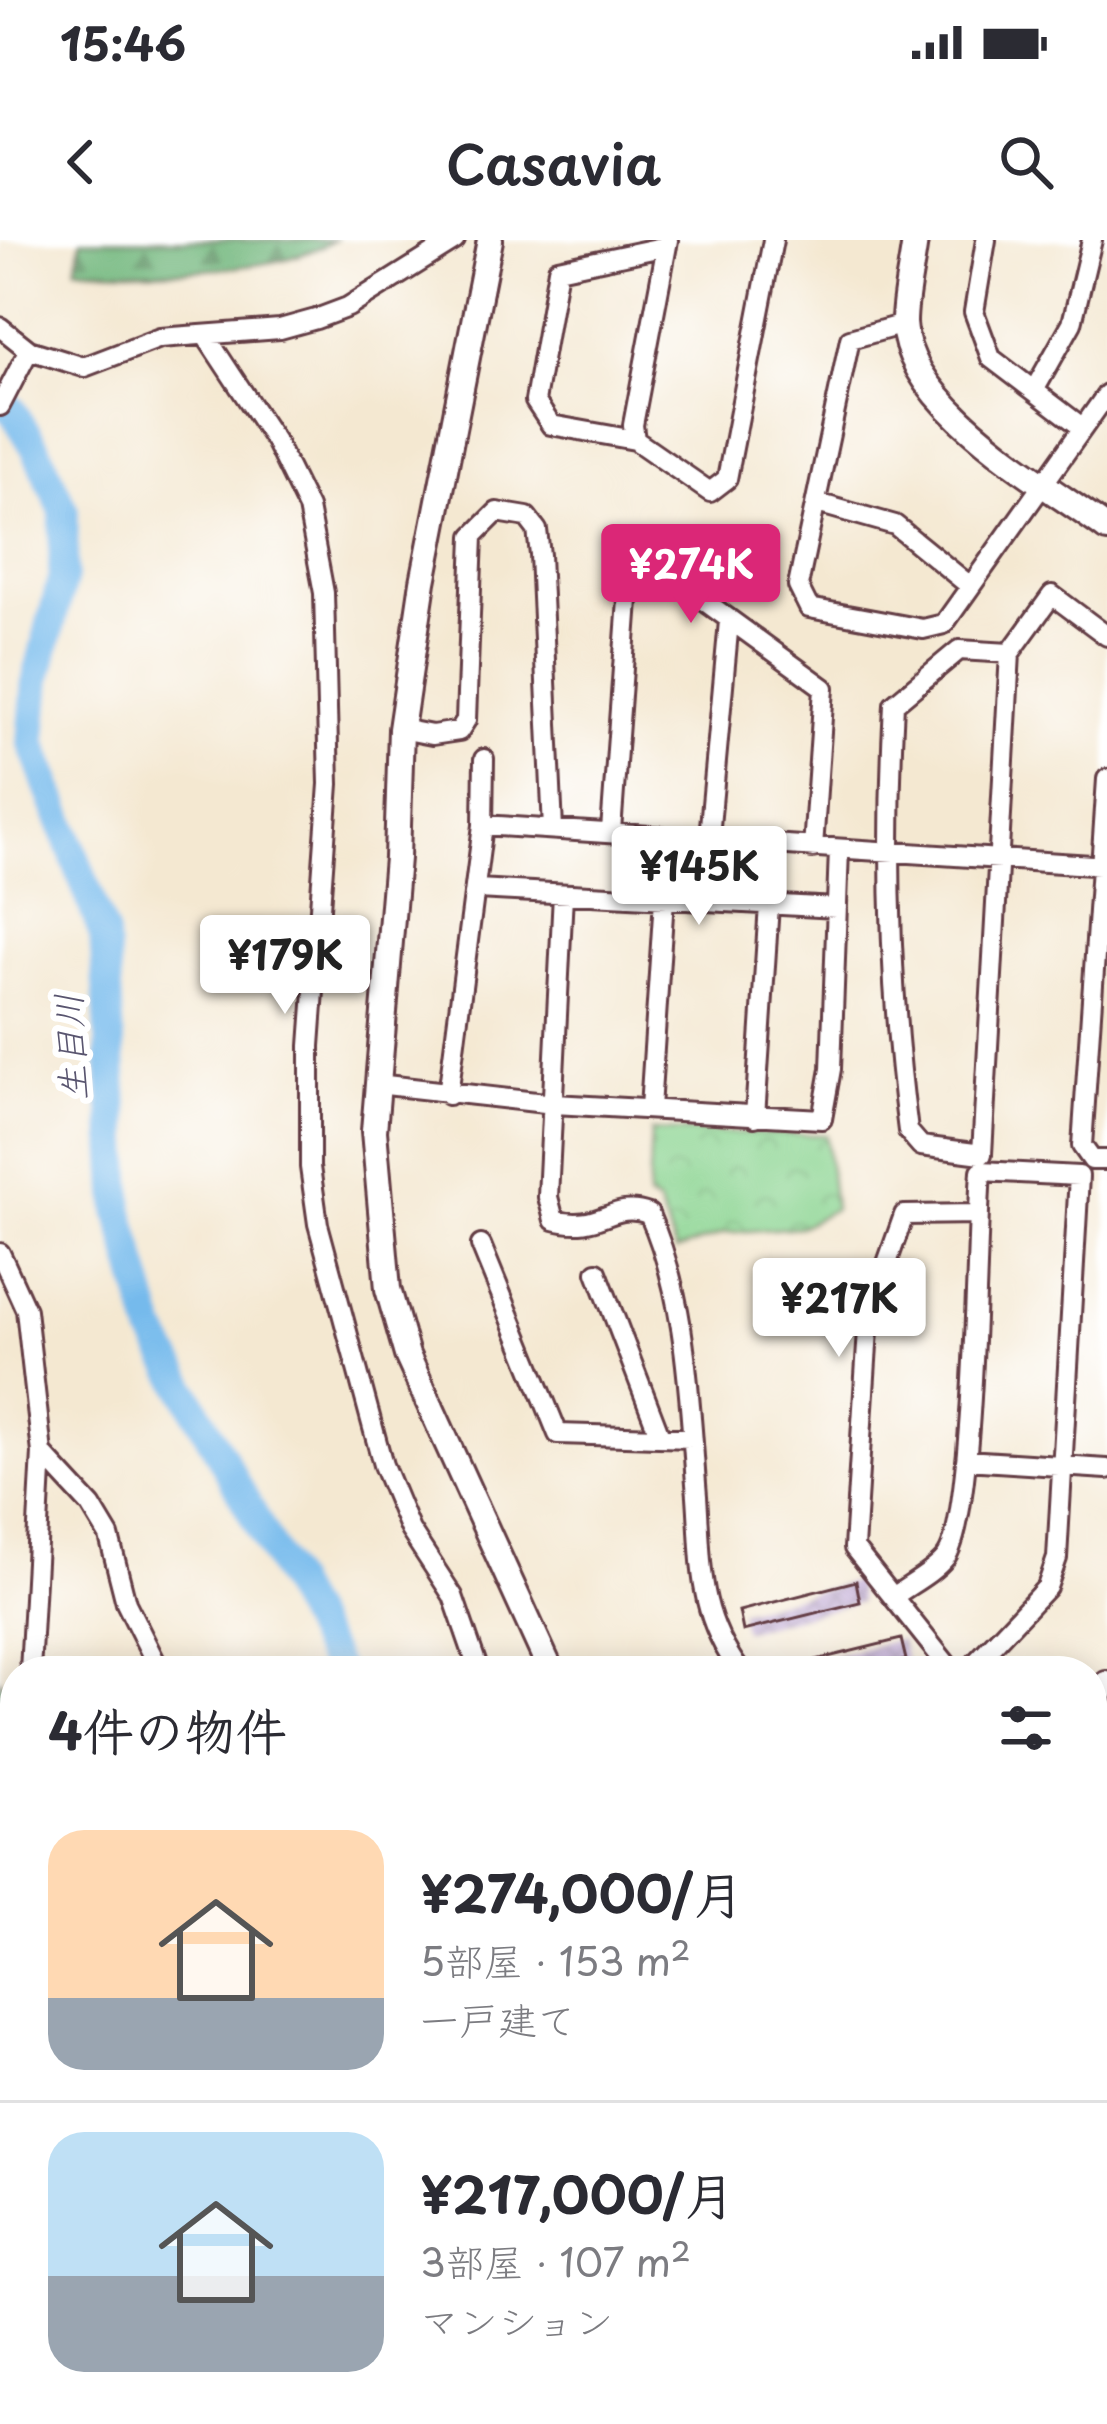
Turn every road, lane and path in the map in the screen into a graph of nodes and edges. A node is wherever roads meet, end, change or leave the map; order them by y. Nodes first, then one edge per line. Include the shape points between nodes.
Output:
1 (455, 240) edge
2 (490, 240) edge
3 (773, 240) edge
4 (915, 240) edge
5 (986, 240) edge
6 (1092, 240) edge
7 (668, 243) edge
8 (904, 324) junction
9 (0, 327) edge
10 (205, 335) junction
11 (29, 350) junction
12 (1036, 387) junction
13 (1107, 394) edge
14 (0, 406) edge
15 (1083, 428) junction
16 (635, 440) junction
17 (1045, 483) junction
18 (818, 503) junction
19 (1107, 529) edge
20 (970, 586) junction
21 (729, 621) junction
22 (1107, 636) edge
23 (1010, 653) junction
24 (401, 730) junction
25 (484, 759) dead end
26 (1107, 779) edge
27 (483, 825) junction
28 (553, 829) junction
29 (611, 831) junction
30 (709, 837) junction
31 (813, 848) junction
32 (838, 849) junction
33 (886, 852) junction
34 (999, 859) junction
35 (1104, 866) edge
36 (477, 889) junction
37 (563, 894) junction
38 (664, 899) junction
39 (769, 905) junction
40 (837, 908) junction
41 (377, 1084) junction
42 (448, 1095) junction
43 (554, 1104) junction
44 (650, 1108) junction
45 (755, 1118) junction
46 (1107, 1160) edge
47 (978, 1214) junction
48 (481, 1245) dead end
49 (0, 1252) edge
50 (597, 1272) dead end
51 (660, 1436) junction
52 (692, 1438) junction
53 (42, 1454) junction
54 (966, 1460) junction
55 (1062, 1468) junction
56 (1107, 1469) edge
57 (893, 1597) junction
58 (31, 1656) edge
59 (152, 1656) edge
60 (474, 1656) edge
61 (544, 1656) edge
62 (731, 1656) edge
63 (940, 1656) edge
64 (982, 1656) edge

1 - 10 street via 348,307 280,329
2 - 24 street
3 - 16 street via 727,479 710,492
4 - 8 street
5 - 12 street via 977,330 991,358
6 - 12 street via 1072,323
7 - 16 street
7 - 16 street via 558,269 535,400 551,425
8 - 17 street via 912,361 944,407
8 - 18 street via 850,339
9 - 11 street
10 - 11 street via 160,338 84,368
10 - 60 street via 308,508 324,593 329,784 310,1046 318,1224 383,1465 410,1530 453,1597
11 - 14 street
12 - 15 street
13 - 15 street
15 - 17 street
17 - 19 street
17 - 20 street
18 - 20 street via 896,525
18 - 20 street via 798,586 809,608 922,629 944,624
21 - 29 street via 670,576 630,573
21 - 30 street
21 - 31 street via 824,688
22 - 23 street via 1052,595
23 - 33 street via 959,650 894,704
23 - 34 street
24 - 28 street via 446,734 466,720 473,536 497,512 526,518 537,530 540,556
24 - 41 street
25 - 27 street
26 - 35 street
27 - 28 street
27 - 36 street
28 - 29 street
29 - 30 street
30 - 31 street
31 - 32 street
32 - 33 street
32 - 40 street
33 - 34 street
33 - 34 street via 892,1010 908,1131 921,1147 982,1154
34 - 35 street
35 - 46 street via 1082,1147 1092,1160
36 - 37 street
36 - 42 street
37 - 38 street
37 - 43 street
38 - 39 street
38 - 44 street
39 - 40 street
39 - 45 street
40 - 45 street via 822,1120
41 - 42 street
41 - 61 street via 380,1235 407,1355
42 - 43 street
43 - 44 street
43 - 52 street via 554,1220 600,1224 632,1208 649,1214 662,1245 681,1328
44 - 45 street
47 - 54 street
47 - 55 street via 981,1171 1079,1176
47 - 57 street via 904,1215 868,1314 854,1548
48 - 51 street via 559,1434
49 - 53 street via 26,1310
50 - 51 street
51 - 52 street
52 - 62 street via 708,1618
53 - 58 street
53 - 59 street via 109,1536 126,1603
54 - 55 street
54 - 57 street via 955,1540 945,1558
55 - 56 street
55 - 64 street via 1051,1579
57 - 63 street

